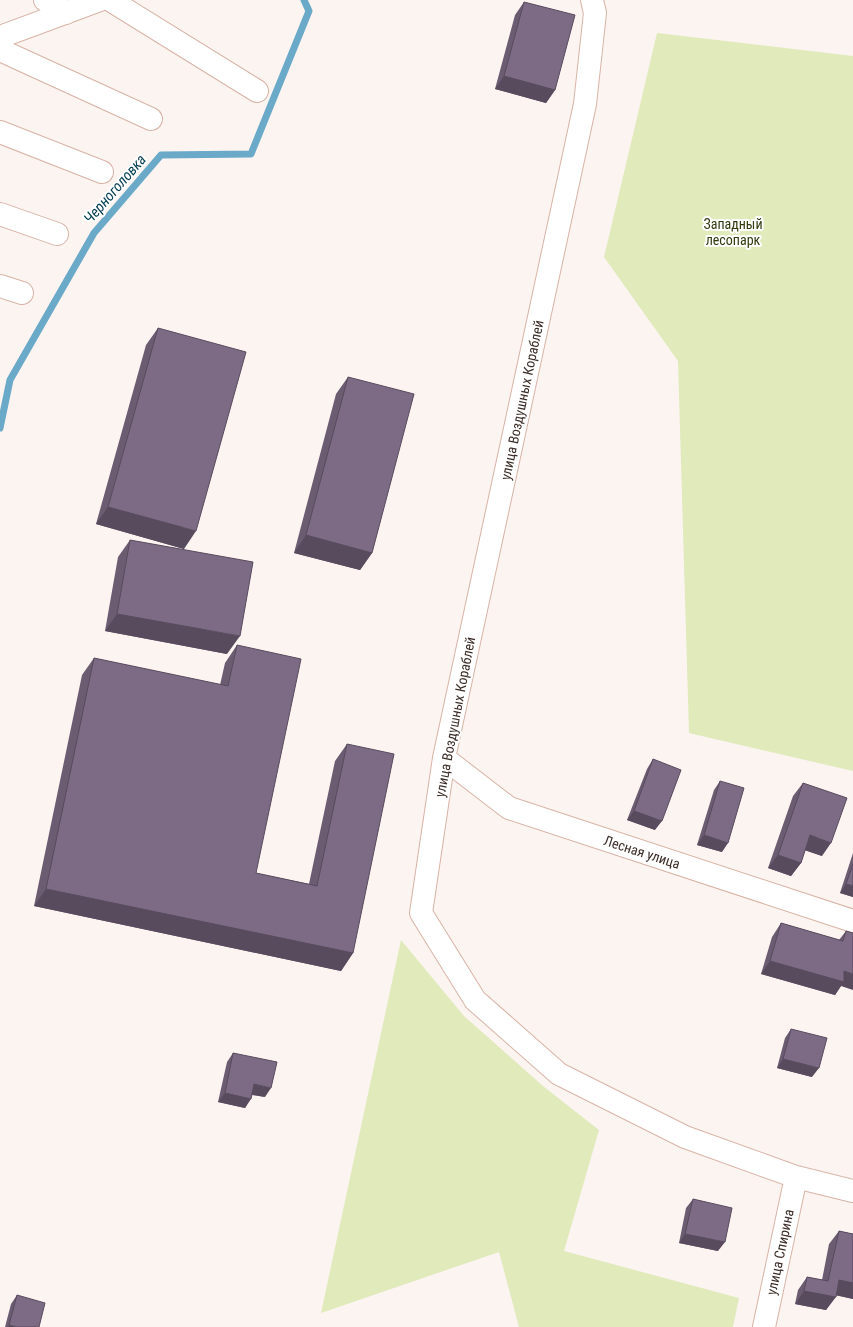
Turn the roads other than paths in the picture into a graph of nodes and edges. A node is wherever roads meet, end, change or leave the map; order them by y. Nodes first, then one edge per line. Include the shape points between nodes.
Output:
1 (45, 0) edge
2 (100, 0) edge
3 (110, 0) edge
4 (592, 0) edge
5 (66, 13) junction
6 (0, 37) edge
7 (0, 50) edge
8 (257, 91) dead end
9 (151, 119) dead end
10 (0, 132) edge
11 (102, 172) dead end
12 (0, 214) edge
13 (58, 234) dead end
14 (0, 286) edge
15 (22, 293) dead end
16 (444, 758) junction
17 (853, 921) edge
18 (796, 1177) junction
19 (853, 1192) edge
20 (764, 1327) edge

1 - 5 street
2 - 5 street
3 - 8 street
4 - 16 street, улица Воздушных Кораблей via 595,13 585,104
5 - 6 street
7 - 9 street
10 - 11 street
12 - 13 street
14 - 15 street
16 - 17 street, Лесная улица via 509,808
16 - 18 street, улица Воздушных Кораблей via 421,913 475,1000 559,1074 685,1137
18 - 19 street, улица Воздушных Кораблей
18 - 20 street, улица Спирина

